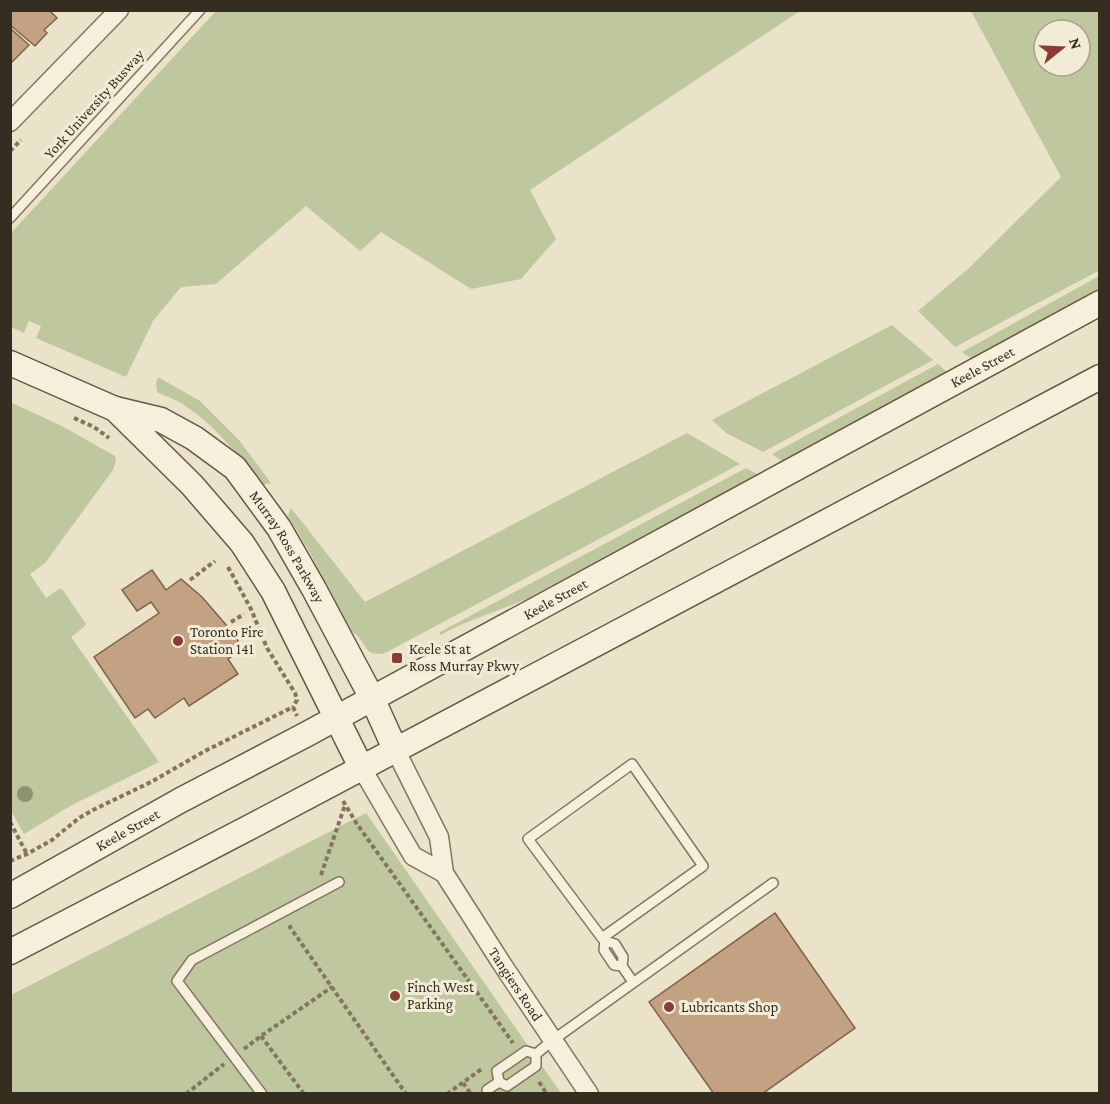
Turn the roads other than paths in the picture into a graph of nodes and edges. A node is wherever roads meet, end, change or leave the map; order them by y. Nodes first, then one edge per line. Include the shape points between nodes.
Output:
1 (200, 10) edge
2 (112, 13) edge
3 (10, 122) edge
4 (10, 218) edge
5 (1100, 303) edge
6 (10, 363) edge
7 (1100, 377) edge
8 (115, 409) junction
9 (372, 698) junction
10 (337, 718) junction
11 (395, 749) junction
12 (361, 767) junction
13 (444, 873) junction
14 (339, 882) dead end
15 (773, 883) dead end
16 (10, 896) edge
17 (603, 939) junction
18 (10, 952) edge
19 (633, 982) junction
20 (553, 1040) junction
21 (536, 1054) junction
22 (499, 1082) junction
23 (487, 1090) dead end
24 (262, 1094) edge
25 (589, 1094) edge

1 - 4 lane, York University Busway
2 - 3 street
5 - 9 main road, Keele Street
6 - 8 main road, Murray Ross Parkway
7 - 11 main road
8 - 9 main road, Murray Ross Parkway via 161,420 236,468 279,528
8 - 10 main road, Murray Ross Parkway via 192,485 242,543 273,591
9 - 10 main road, Keele Street
9 - 11 main road, Murray Ross Parkway
10 - 12 main road, Murray Ross Parkway
10 - 16 main road, Keele Street
11 - 12 main road
11 - 13 street, Tangiers Road via 439,837
12 - 13 street, Tangiers Road via 412,856
12 - 18 main road
13 - 20 street, Tangiers Road
14 - 24 lane via 192,960 177,981
15 - 19 lane
17 - 17 lane via 528,839 632,764 703,866
17 - 19 lane via 615,944 623,957 622,966
19 - 20 lane
20 - 21 lane
20 - 25 street, Tangiers Road
21 - 22 lane via 536,1066 507,1086
21 - 22 lane via 526,1051 497,1071
22 - 23 lane

